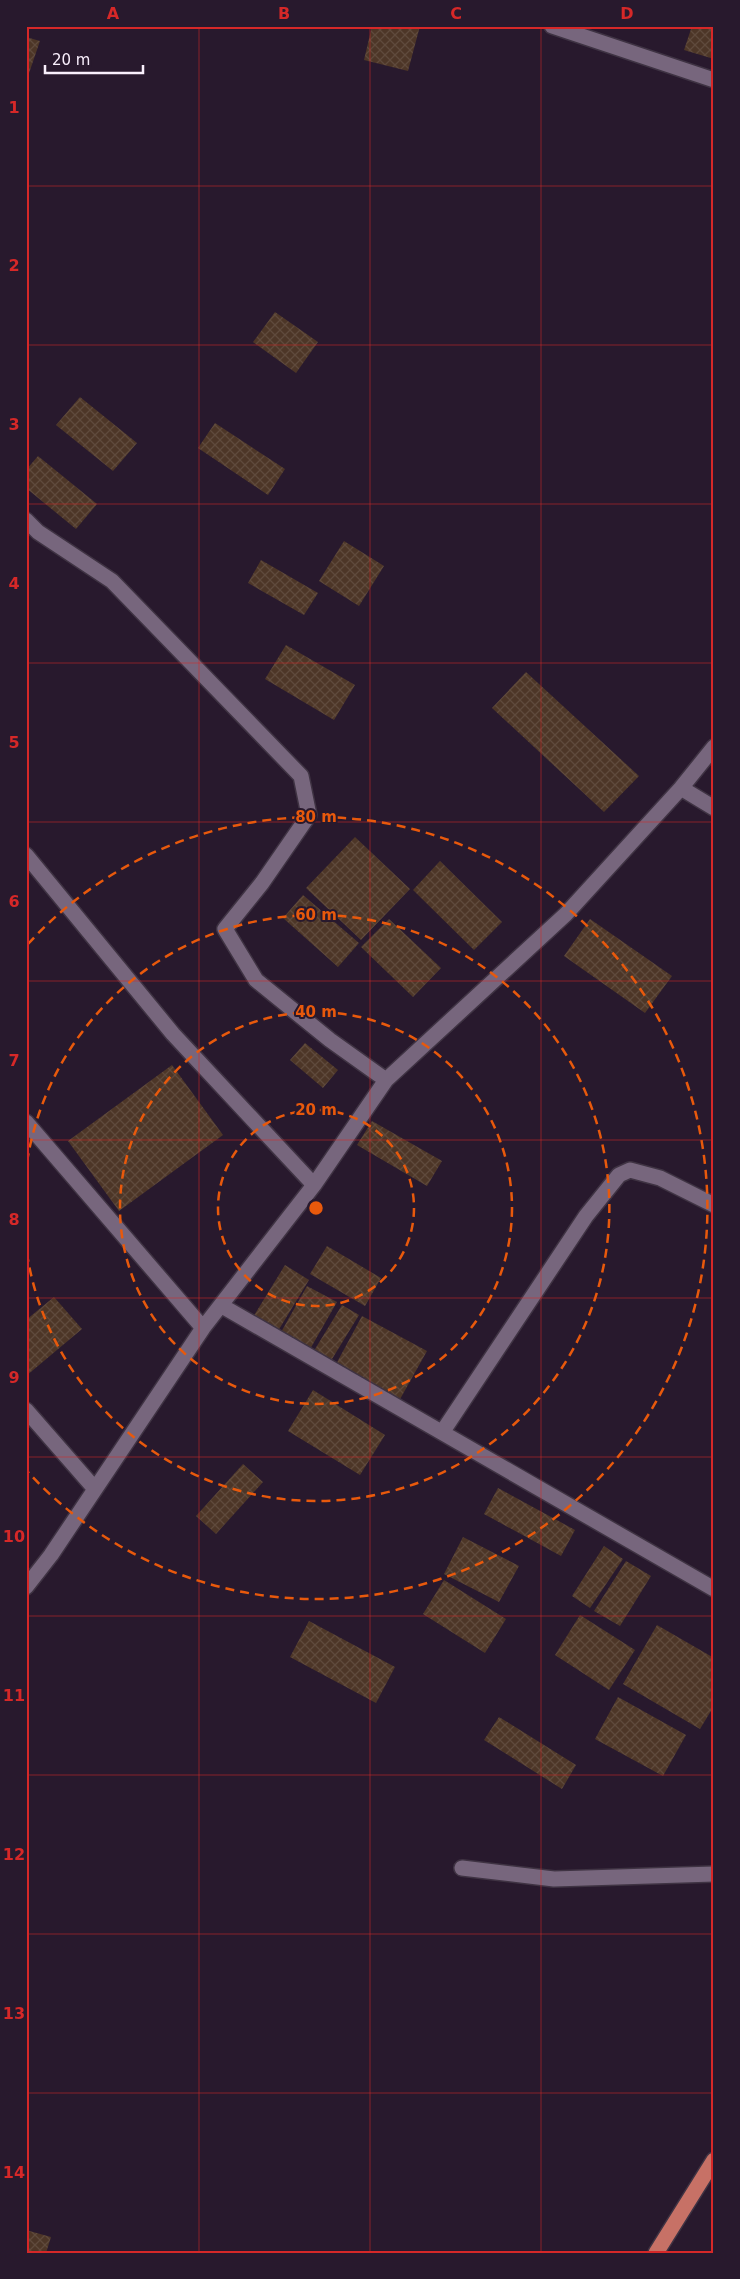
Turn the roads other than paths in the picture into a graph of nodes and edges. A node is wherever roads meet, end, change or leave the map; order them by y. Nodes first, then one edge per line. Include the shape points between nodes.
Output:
1 (552, 26) edge
2 (714, 80) edge
3 (26, 520) edge
4 (714, 747) edge
5 (681, 788) junction
6 (714, 808) edge
7 (26, 855) edge
8 (386, 1080) junction
9 (26, 1122) edge
10 (314, 1185) junction
11 (714, 1205) edge
12 (222, 1306) junction
13 (203, 1328) junction
14 (26, 1410) edge
15 (443, 1431) junction
16 (95, 1489) junction
17 (26, 1587) edge
18 (714, 1589) edge
19 (462, 1868) dead end
20 (714, 1874) edge
21 (714, 2160) edge
22 (656, 2253) edge

1 - 2 street
3 - 8 street via 38,532 112,581 301,776 310,815 225,929 256,980
4 - 5 street
5 - 6 street
5 - 8 street via 566,914
7 - 10 street via 173,1034
8 - 10 street
9 - 13 street
10 - 12 street
11 - 15 street via 660,1178 630,1170 619,1175 586,1216
12 - 13 street
12 - 15 street
13 - 16 street
14 - 16 street
15 - 18 street
16 - 17 street
19 - 20 street via 554,1879
21 - 22 main road

